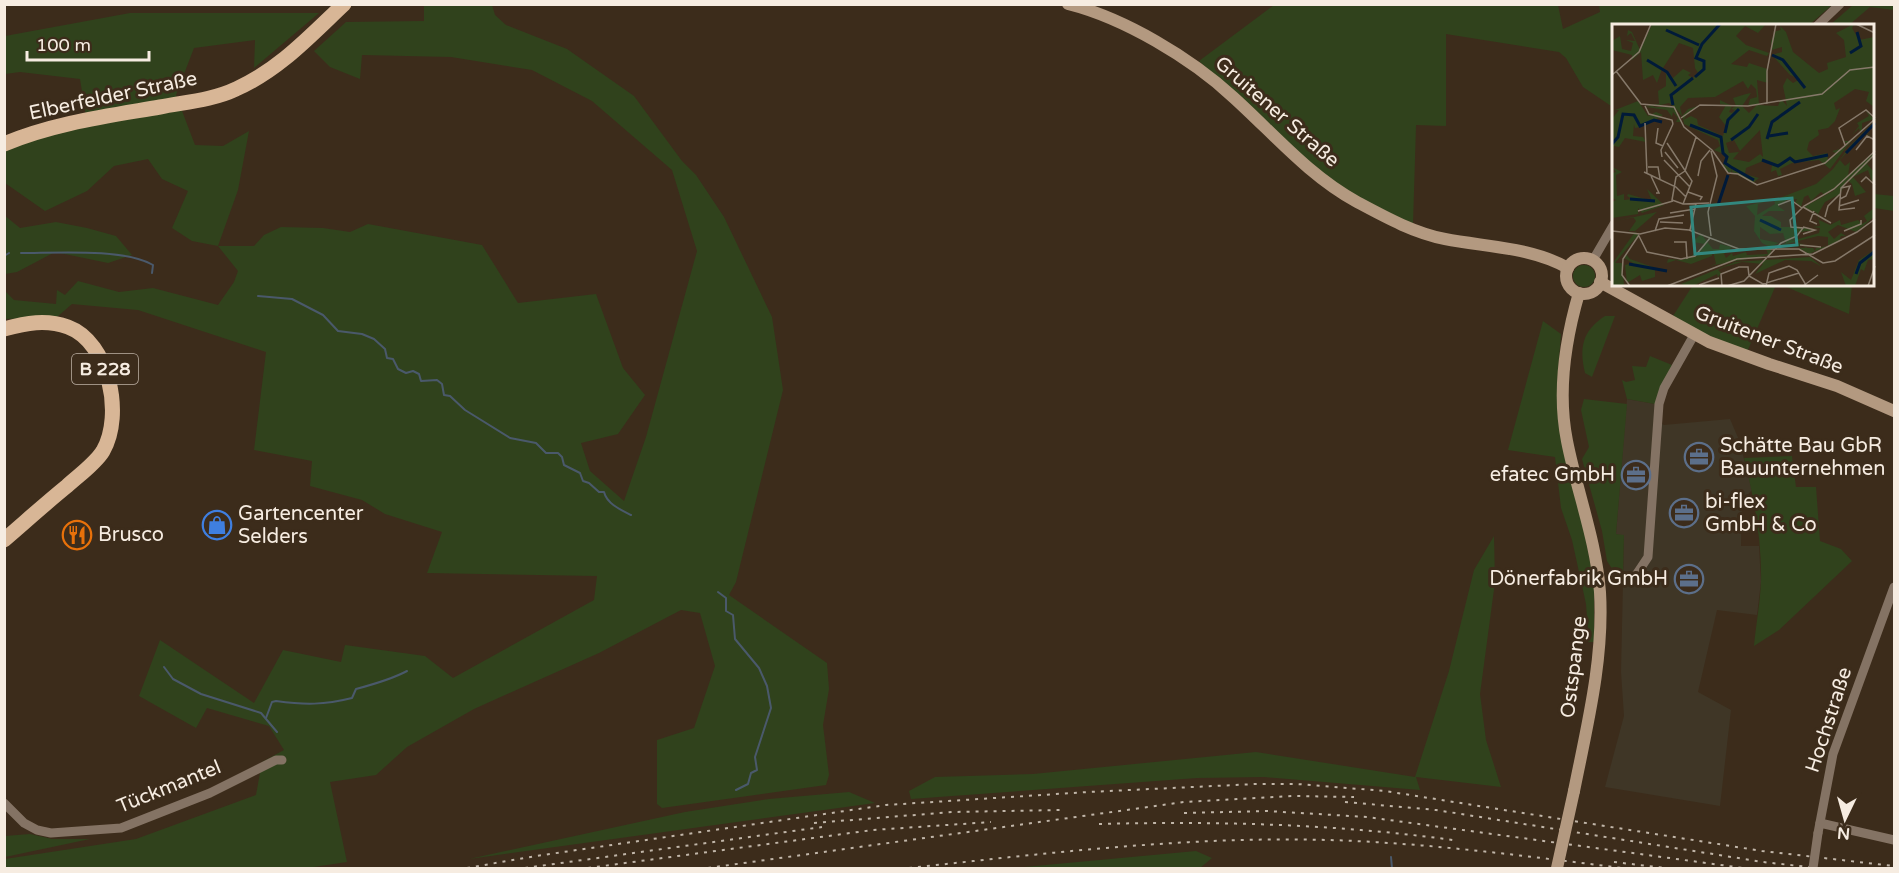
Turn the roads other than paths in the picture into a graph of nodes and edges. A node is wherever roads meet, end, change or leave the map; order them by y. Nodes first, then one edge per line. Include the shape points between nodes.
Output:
1 (344, 4) edge
2 (1068, 4) edge
3 (1840, 4) edge
4 (1819, 24) edge
5 (4, 144) edge
6 (1612, 227) edge
7 (1593, 260) junction
8 (1568, 268) junction
9 (1600, 282) junction
10 (1579, 292) junction
11 (4, 329) edge
12 (1694, 335) junction
13 (1894, 411) edge
14 (4, 540) edge
15 (1636, 575) dead end
16 (1894, 587) edge
17 (282, 760) dead end
18 (4, 803) edge
19 (1819, 829) junction
20 (1894, 840) edge
21 (1557, 868) edge
22 (1813, 868) edge

1 - 5 main road, Elberfelder Straße via 282,63 236,89 72,123
2 - 8 main road, Gruitener Straße via 1095,11 1130,28 1211,78 1321,177 1406,228 1443,239 1528,254
3 - 4 street
6 - 7 street
7 - 8 main road via 1577,259
7 - 9 main road via 1600,269
8 - 10 main road via 1568,282
9 - 10 main road via 1591,292
9 - 12 main road, Gruitener Straße
10 - 21 main road, Ostspange, bridge via 1563,367 1564,424 1594,548 1600,614 1598,665
11 - 14 main road, B 228 via 42,322 77,332 97,351 112,399 110,430 102,452
12 - 13 main road, Gruitener Straße via 1837,386
12 - 15 street via 1659,404 1648,557
16 - 19 street, Hochstraße via 1833,754
17 - 18 street, Tückmantel via 121,828 51,833 24,823
19 - 20 street
19 - 22 street, Hochstraße, bridge

